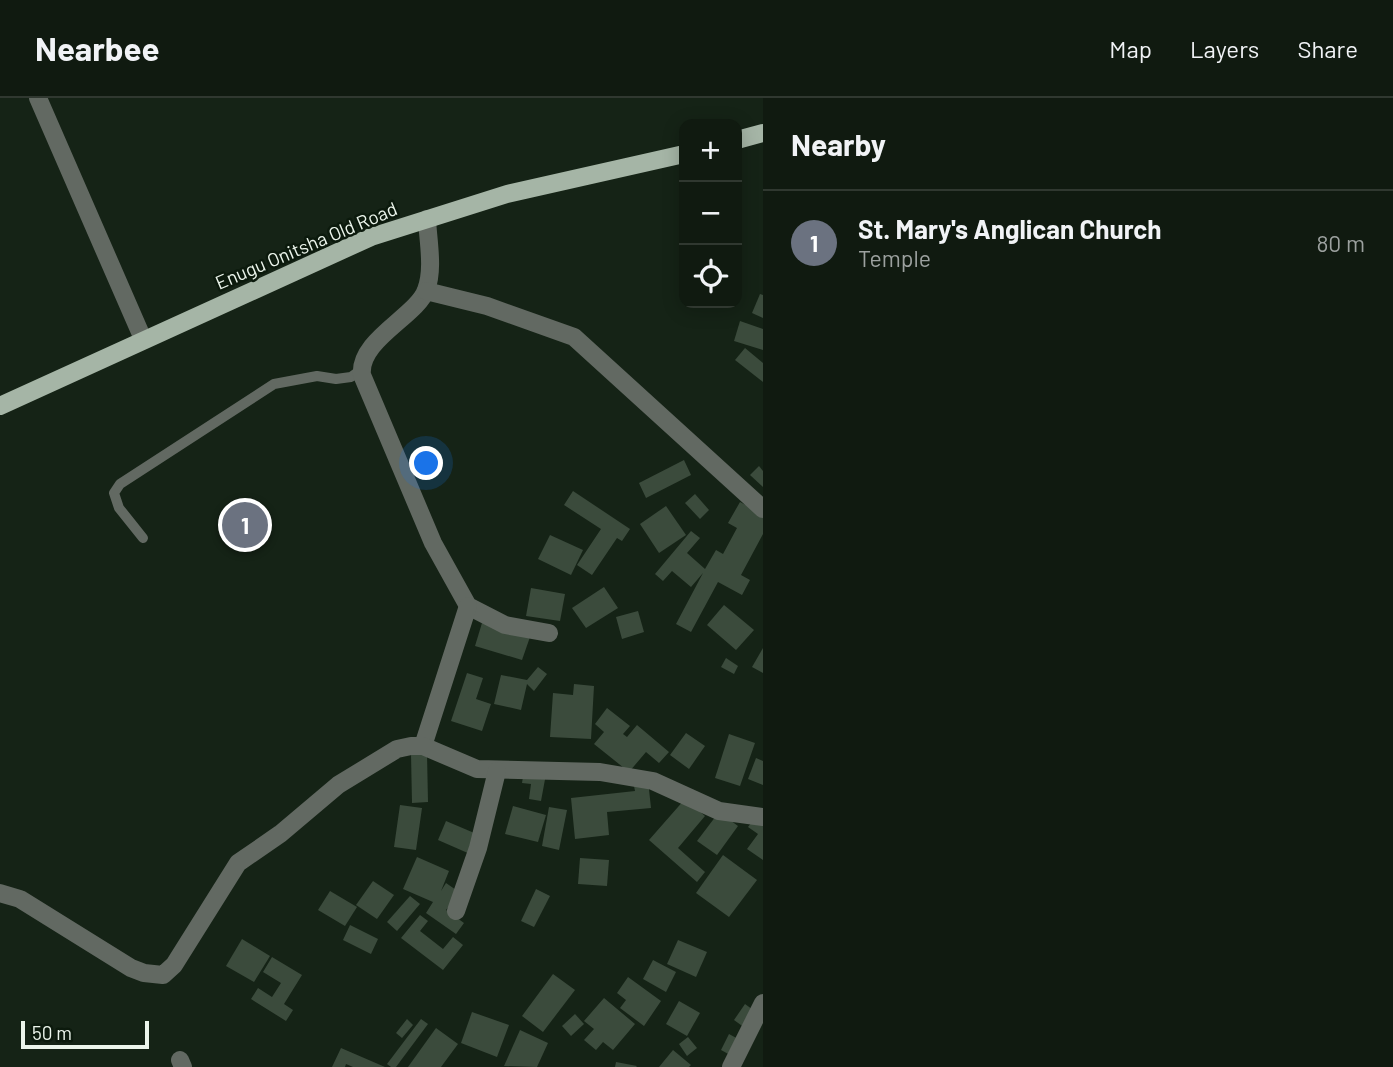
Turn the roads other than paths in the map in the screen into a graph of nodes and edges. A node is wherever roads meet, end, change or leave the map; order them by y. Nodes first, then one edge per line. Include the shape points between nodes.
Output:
1 (38, 98) edge
2 (763, 133) edge
3 (742, 139) edge
4 (679, 155) edge
5 (427, 219) junction
6 (426, 291) junction
7 (143, 339) junction
8 (362, 369) junction
9 (0, 406) edge
10 (763, 509) edge
11 (143, 538) dead end
12 (468, 606) junction
13 (548, 633) dead end
14 (423, 746) junction
15 (497, 771) junction
16 (763, 817) edge
17 (0, 893) edge
18 (456, 911) dead end
19 (763, 1003) edge
20 (731, 1067) edge

1 - 7 street
2 - 3 main road
4 - 5 main road, Enugu Onitsha Old Road via 506,194
5 - 6 street
5 - 7 main road, Enugu Onitsha Old Road via 348,246
6 - 8 street via 376,343
6 - 10 street via 487,306 574,337
7 - 9 main road, Enugu Onitsha Old Road
8 - 11 lane via 351,377 317,376 274,384 120,484 114,493 119,508
8 - 12 street via 433,543
12 - 13 street via 505,625
12 - 14 street
14 - 15 street via 477,769
14 - 17 street via 397,749 366,766 238,863 174,965 163,975 131,968 20,899
15 - 16 street via 600,772 653,781 719,811
15 - 18 street
19 - 20 street

